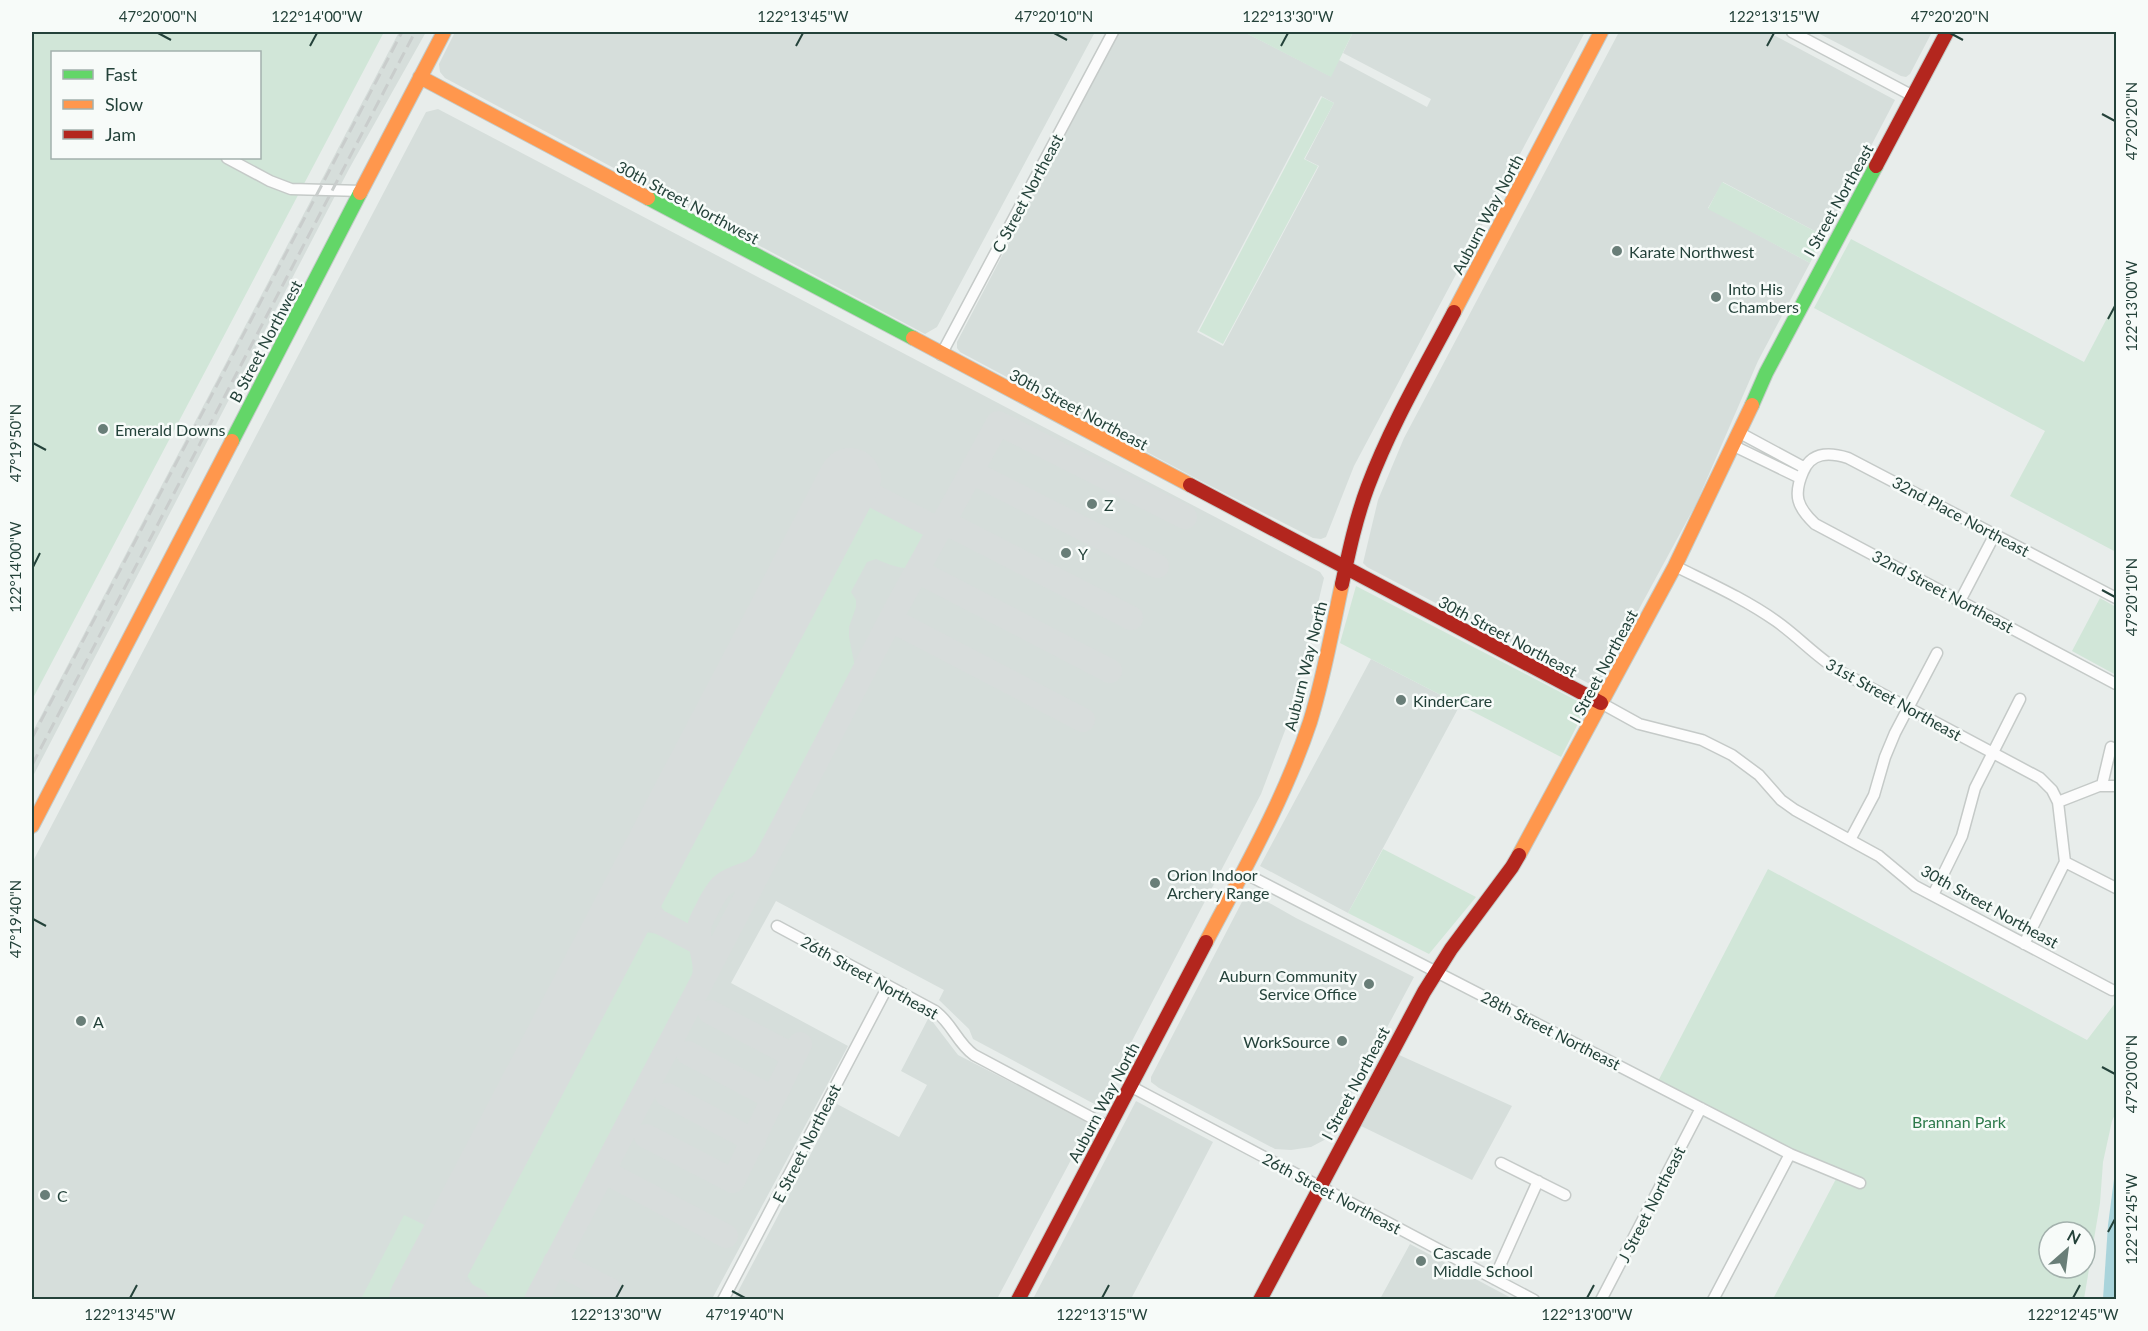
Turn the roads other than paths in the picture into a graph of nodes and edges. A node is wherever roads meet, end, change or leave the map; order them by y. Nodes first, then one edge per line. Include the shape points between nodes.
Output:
1 (444, 32) edge
2 (1113, 32) edge
3 (1601, 32) edge
4 (1792, 32) edge
5 (1947, 32) edge
6 (420, 77) junction
7 (1913, 96) junction
8 (229, 159) edge
9 (362, 191) junction
10 (941, 355) junction
11 (1737, 440) junction
12 (1802, 473) junction
13 (1995, 534) junction
14 (1675, 566) junction
15 (1345, 569) junction
16 (2116, 598) edge
17 (1960, 601) junction
18 (1937, 653) dead end
19 (2116, 684) edge
20 (2020, 699) dead end
21 (1601, 703) junction
22 (1908, 708) junction
23 (2111, 747) dead end
24 (1993, 753) junction
25 (2102, 785) junction
26 (2116, 786) edge
27 (2058, 802) junction
28 (32, 826) edge
29 (1850, 840) junction
30 (2065, 862) junction
31 (1244, 873) junction
32 (2116, 888) edge
33 (1933, 895) junction
34 (777, 926) dead end
35 (2024, 944) junction
36 (1436, 971) junction
37 (888, 986) junction
38 (2112, 990) dead end
39 (1130, 1086) junction
40 (1701, 1108) junction
41 (1109, 1127) junction
42 (1791, 1154) junction
43 (1502, 1163) dead end
44 (1538, 1181) junction
45 (1860, 1182) dead end
46 (1319, 1187) junction
47 (1566, 1195) dead end
48 (1494, 1278) junction
49 (723, 1299) edge
50 (1018, 1299) edge
51 (1260, 1299) edge
52 (1534, 1299) edge
53 (1602, 1299) edge
54 (1713, 1299) edge

1 - 6 street, B Street Northwest
2 - 10 street, C Street Northeast
3 - 15 street, Auburn Way North via 1392,431 1366,494
4 - 7 street
5 - 7 street, I Street Northeast
6 - 9 street, B Street Northwest
6 - 10 street, 30th Street Northwest
7 - 11 street, I Street Northeast via 1770,365
8 - 9 street via 291,189
9 - 28 street, B Street Northwest
10 - 15 street, 30th Street Northeast
11 - 12 street
11 - 14 street, I Street Northeast
12 - 13 street, 32nd Place Northeast via 1813,458 1839,455
12 - 17 street, 32nd Street Northeast via 1797,485 1799,504 1815,524
13 - 16 street, 32nd Place Northeast
13 - 17 street
14 - 21 street, I Street Northeast
14 - 22 street, 31st Street Northeast via 1755,607 1829,664
15 - 21 street, 30th Street Northeast
15 - 31 street, Auburn Way North via 1305,735
17 - 19 street, 32nd Street Northeast
18 - 22 street
20 - 24 street
21 - 29 street, 30th Street Northeast via 1640,724 1702,740 1732,754 1759,775 1781,800
21 - 36 street, I Street Northeast via 1512,867
22 - 24 street, 31st Street Northeast
22 - 29 street via 1888,748 1874,795
23 - 25 street
24 - 27 street, 31st Street Northeast via 2043,780
24 - 33 street via 1975,788 1962,836
25 - 26 street
25 - 27 street
27 - 30 street
29 - 33 street, 30th Street Northeast
30 - 32 street
30 - 35 street
31 - 36 street, 28th Street Northeast
31 - 39 street, Auburn Way North
33 - 35 street, 30th Street Northeast
34 - 37 street, 26th Street Northeast
35 - 38 street, 30th Street Northeast
36 - 40 street, 28th Street Northeast
36 - 46 street, I Street Northeast
37 - 41 street, 26th Street Northeast via 943,1016 959,1041 974,1055
37 - 49 street, E Street Northeast
39 - 41 street, Auburn Way North
39 - 46 street, 26th Street Northeast
40 - 42 street, 28th Street Northeast
40 - 53 street, J Street Northeast
41 - 50 street, Auburn Way North
42 - 45 street, 28th Street Northeast
42 - 54 street
43 - 44 street
44 - 47 street
44 - 48 street
46 - 48 street, 26th Street Northeast
46 - 51 street, I Street Northeast
48 - 52 street, 26th Street Northeast

